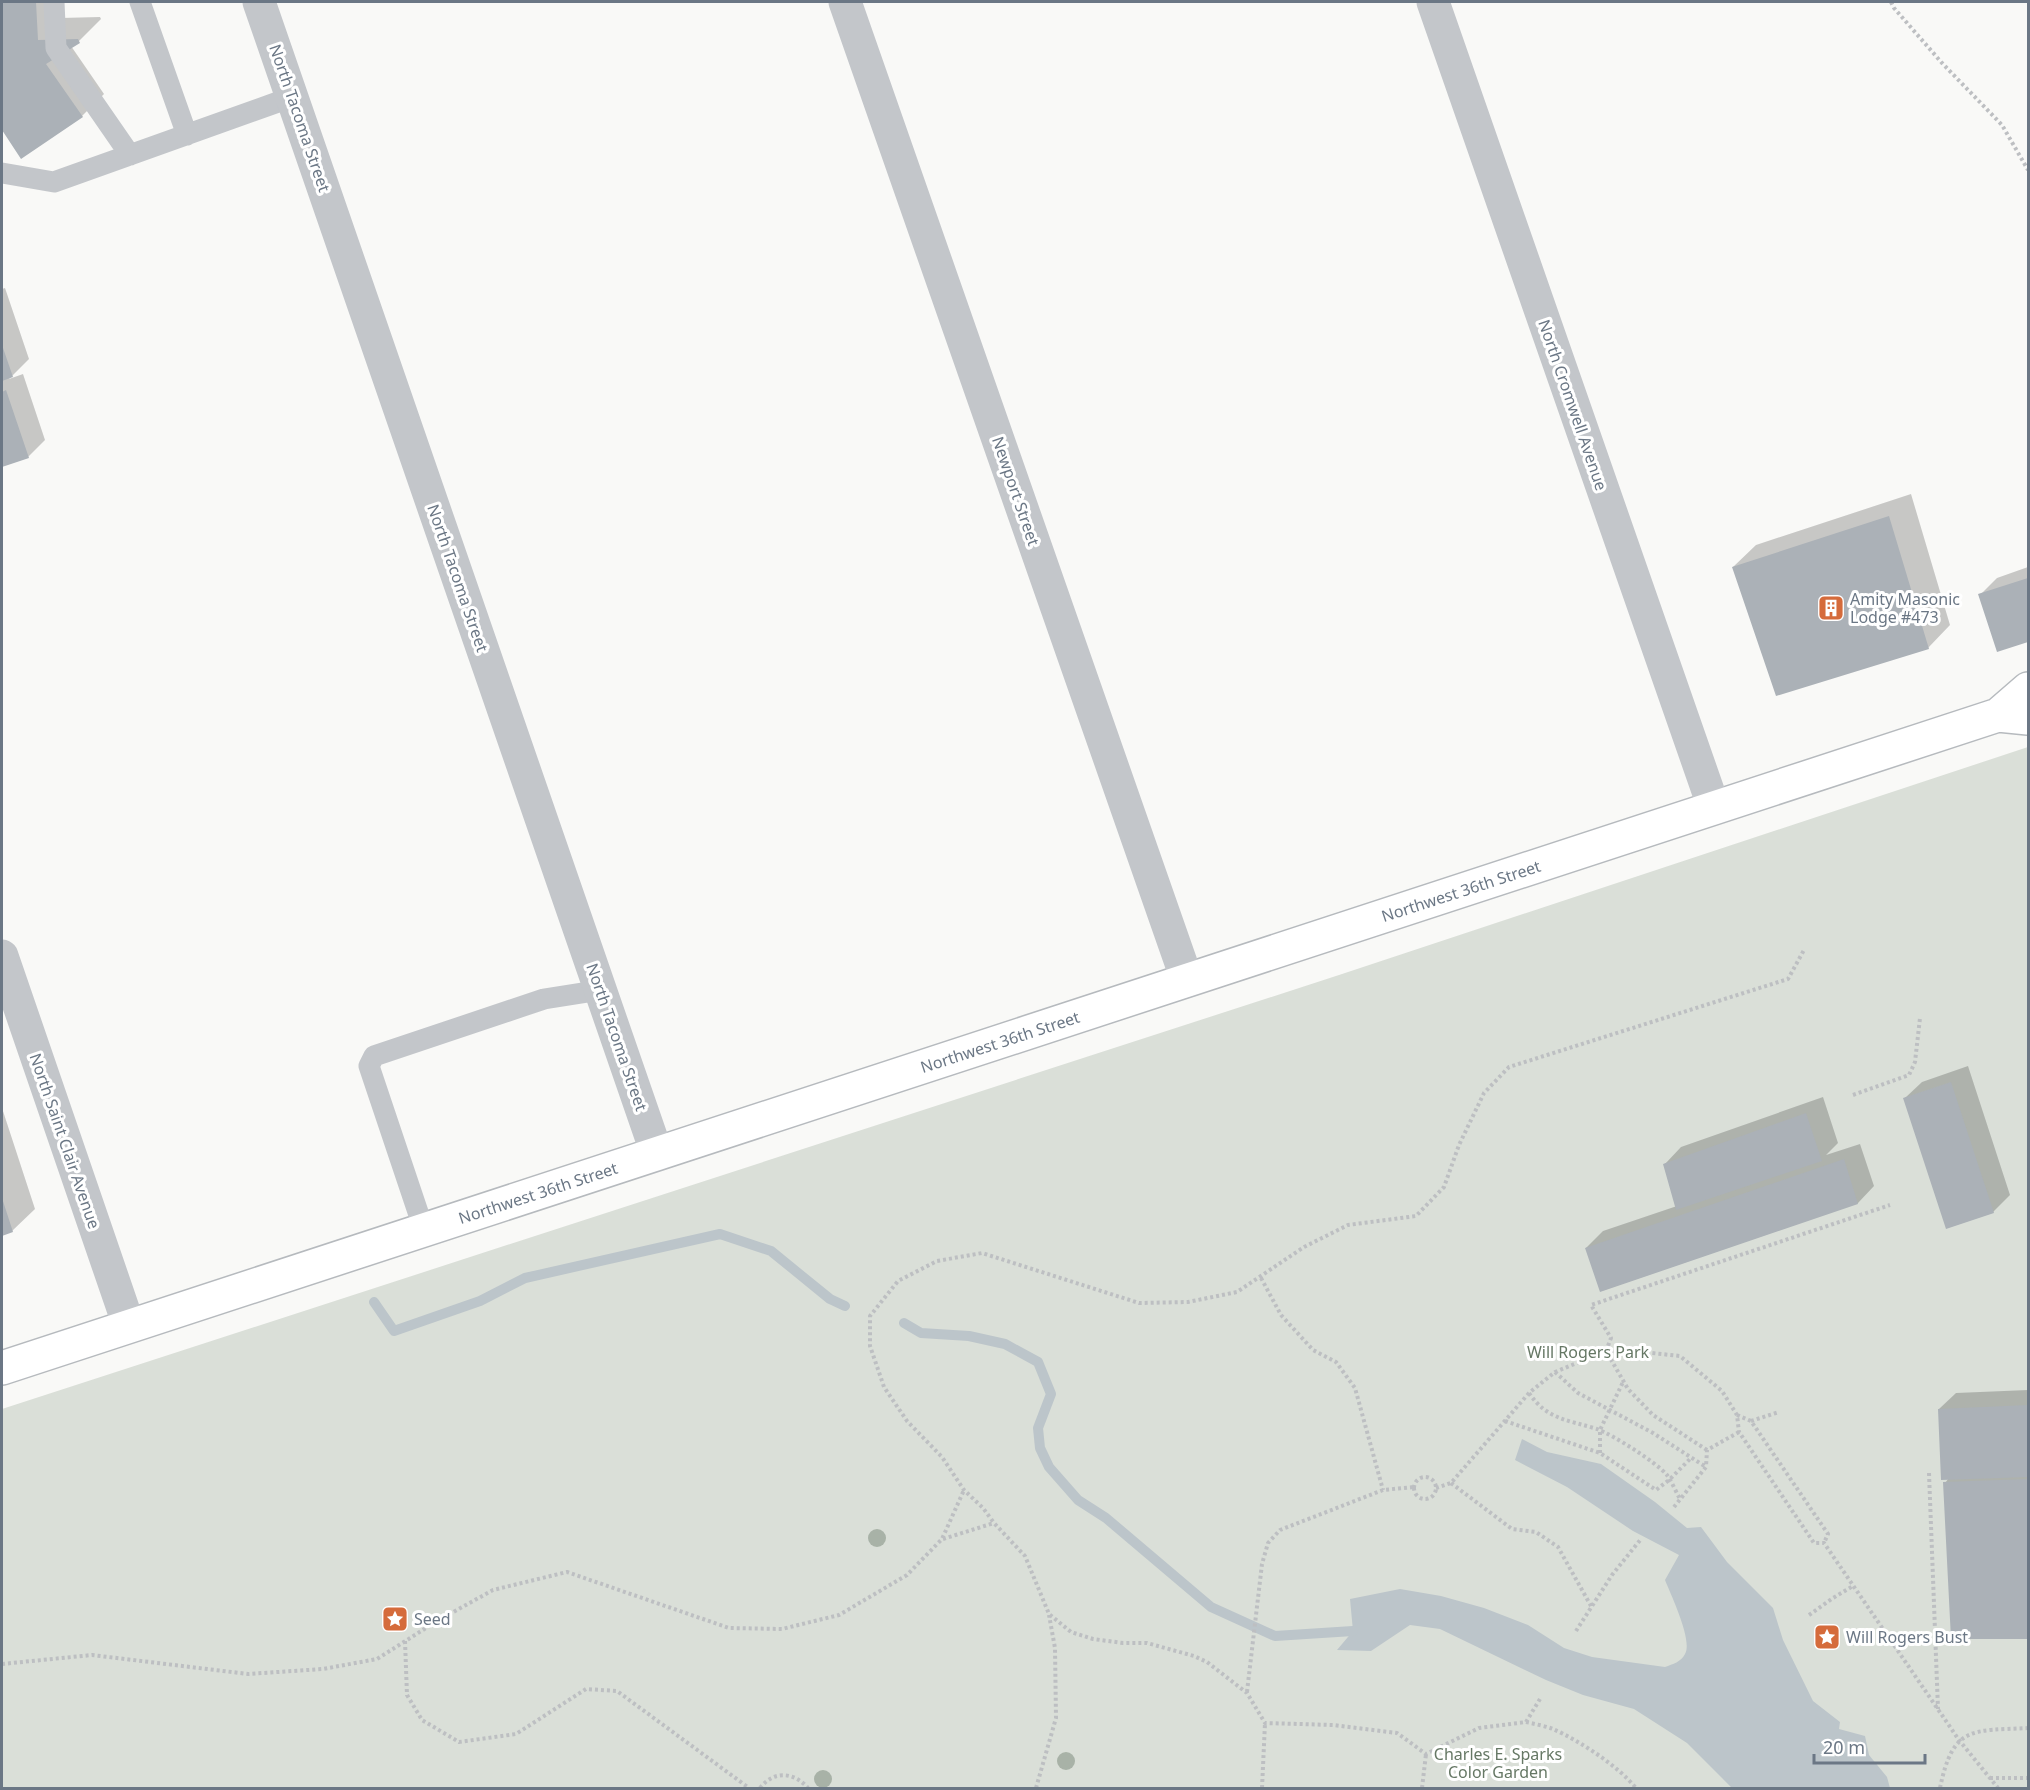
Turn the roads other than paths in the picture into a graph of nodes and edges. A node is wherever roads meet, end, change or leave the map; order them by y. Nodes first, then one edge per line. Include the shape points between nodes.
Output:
1 (54, 2) edge
2 (140, 2) edge
3 (259, 2) edge
4 (845, 2) edge
5 (1434, 2) edge
6 (292, 97) junction
7 (187, 135) junction
8 (130, 155) junction
9 (2, 173) edge
10 (2028, 689) edge
11 (2013, 717) edge
12 (1714, 808) junction
13 (2, 956) edge
14 (1187, 980) junction
15 (601, 990) junction
16 (657, 1154) junction
17 (424, 1230) junction
18 (129, 1326) junction
19 (2, 1368) edge

1 - 8 lane via 56,48
2 - 7 lane
3 - 6 street, North Tacoma Street
4 - 14 street, Newport Street
5 - 12 street, North Cromwell Avenue
6 - 7 lane
6 - 15 street, North Tacoma Street
7 - 8 lane
8 - 9 lane via 54,182
10 - 11 main road, Northwest 36th Street
11 - 12 main road, Northwest 36th Street
12 - 14 main road, Northwest 36th Street
13 - 18 street, North Saint Clair Avenue
14 - 16 main road, Northwest 36th Street
15 - 16 street, North Tacoma Street
15 - 17 lane via 544,999 374,1056 369,1066
16 - 17 main road, Northwest 36th Street
17 - 18 main road, Northwest 36th Street
18 - 19 main road, Northwest 36th Street

